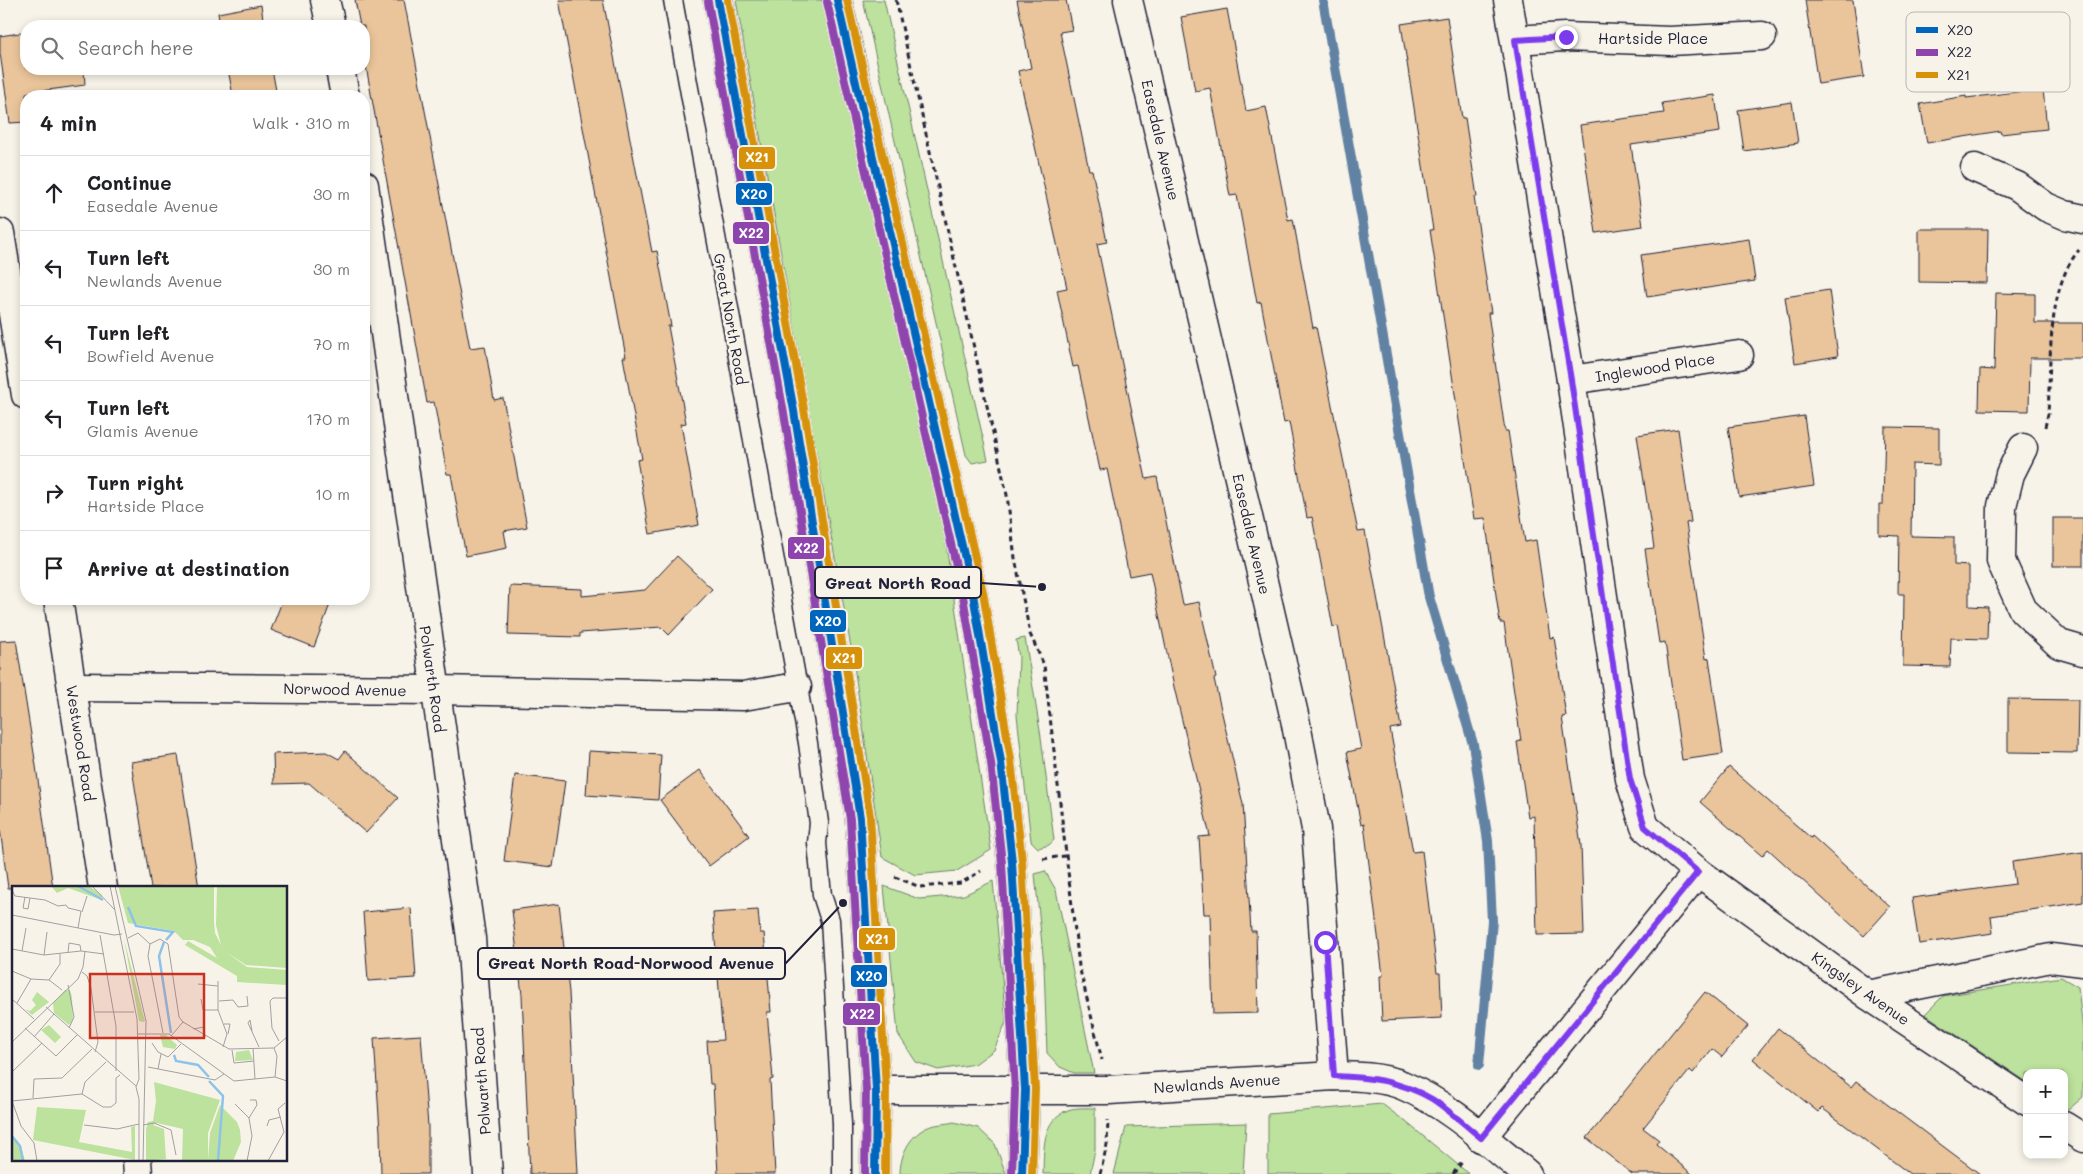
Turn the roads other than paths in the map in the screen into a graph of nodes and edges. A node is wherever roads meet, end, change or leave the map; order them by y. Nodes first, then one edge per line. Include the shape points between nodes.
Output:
1 (325, 0) edge
2 (673, 0) edge
3 (718, 0) edge
4 (837, 0) edge
5 (1128, 0) edge
6 (1508, 0) edge
7 (330, 20) edge
8 (1762, 36) dead end
9 (1515, 40) junction
10 (341, 75) edge
11 (344, 90) edge
12 (1975, 168) dead end
13 (2083, 219) edge
14 (370, 228) edge
15 (0, 233) edge
16 (1740, 355) dead end
17 (20, 358) edge
18 (1571, 380) junction
19 (2023, 448) road end
20 (59, 605) edge
21 (2083, 651) edge
22 (72, 687) junction
23 (797, 687) junction
24 (434, 690) junction
25 (1698, 872) junction
26 (104, 886) edge
27 (2083, 962) edge
28 (1868, 995) junction
29 (1334, 1076) junction
30 (876, 1090) junction
31 (1025, 1090) junction
32 (2023, 1098) edge
33 (2068, 1129) edge
34 (1481, 1138) junction
35 (2083, 1138) edge
36 (488, 1174) edge
37 (842, 1174) edge
38 (875, 1174) edge
39 (1022, 1174) edge
40 (1527, 1174) edge

1 - 7 street
2 - 23 lane, Great North Road
3 - 30 street via 795,421 860,818
4 - 31 street via 973,594 1001,762 1012,862
5 - 29 street, Easedale Avenue via 1295,719 1316,829
6 - 9 street, Kingsley Avenue
8 - 9 street, Hartside Place via 1670,41 1566,37
9 - 18 street, Kingsley Avenue
10 - 11 street
12 - 13 street via 2016,186 2046,207
14 - 24 street, Polwarth Road
15 - 17 street
16 - 18 street, Inglewood Place
18 - 25 street, Kingsley Avenue via 1630,779 1645,827
19 - 21 street via 2010,474 2002,506 2001,561 2023,610 2059,644
20 - 22 street, Westwood Road
22 - 24 street, Norwood Avenue
22 - 26 street, Westwood Road
23 - 24 street, Norwood Avenue via 743,696
23 - 37 lane, Great North Road via 819,823 817,843 822,895 830,920
24 - 36 street, Polwarth Road via 471,938
25 - 28 street, Kingsley Avenue
25 - 34 street
27 - 28 street via 2051,958
28 - 32 street, Kingsley Avenue
29 - 31 street, Newlands Avenue via 1109,1090
29 - 34 street, Newlands Avenue via 1367,1077 1400,1084 1432,1100
30 - 31 street, Newlands Avenue
30 - 38 street
31 - 39 street
33 - 35 street
34 - 40 street, Newlands Avenue

